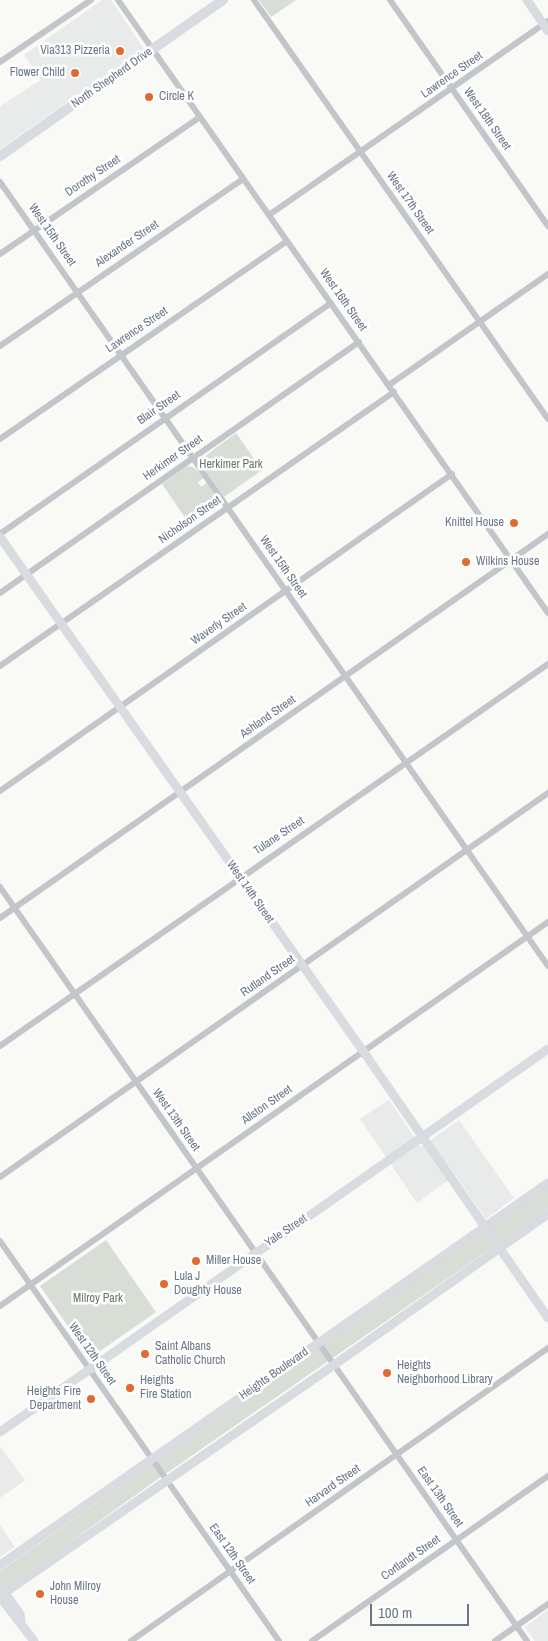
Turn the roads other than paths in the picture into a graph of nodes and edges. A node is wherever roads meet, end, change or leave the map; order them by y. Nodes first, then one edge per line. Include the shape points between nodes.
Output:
1 (91, 0) edge
2 (118, 0) edge
3 (223, 0) edge
4 (254, 0) edge
5 (390, 0) edge
6 (526, 0) edge
7 (546, 25) edge
8 (152, 49) junction
9 (0, 62) edge
10 (452, 88) junction
11 (200, 117) junction
12 (361, 152) junction
13 (0, 156) edge
14 (244, 179) junction
15 (0, 182) edge
16 (269, 216) junction
17 (548, 226) edge
18 (34, 230) junction
19 (288, 241) junction
20 (0, 254) edge
21 (548, 274) edge
22 (78, 292) junction
23 (331, 303) junction
24 (480, 321) junction
25 (359, 342) junction
26 (0, 346) edge
27 (121, 355) junction
28 (389, 385) junction
29 (394, 392) junction
30 (165, 418) junction
31 (548, 419) edge
32 (0, 439) edge
33 (193, 458) junction
34 (452, 474) junction
35 (228, 508) junction
36 (548, 534) edge
37 (0, 535) edge
38 (512, 560) junction
39 (27, 574) junction
40 (286, 591) junction
41 (0, 593) edge
42 (548, 613) edge
43 (61, 623) junction
44 (548, 664) edge
45 (0, 666) edge
46 (345, 676) junction
47 (120, 707) junction
48 (406, 763) junction
49 (0, 791) edge
50 (180, 792) junction
51 (548, 793) edge
52 (467, 850) junction
53 (240, 877) junction
54 (0, 887) edge
55 (15, 907) junction
56 (0, 918) edge
57 (548, 922) edge
58 (528, 936) junction
59 (302, 965) junction
60 (548, 966) edge
61 (75, 994) junction
62 (0, 1046) edge
63 (548, 1050) edge
64 (363, 1051) junction
65 (136, 1082) junction
66 (422, 1136) junction
67 (196, 1168) junction
68 (0, 1177) edge
69 (548, 1183) edge
70 (548, 1214) edge
71 (485, 1227) junction
72 (0, 1241) edge
73 (499, 1248) junction
74 (255, 1252) junction
75 (31, 1285) junction
76 (0, 1306) edge
77 (548, 1318) edge
78 (318, 1342) junction
79 (548, 1348) edge
80 (334, 1365) junction
81 (89, 1368) junction
82 (0, 1432) edge
83 (397, 1455) junction
84 (152, 1460) junction
85 (548, 1476) edge
86 (166, 1480) junction
87 (456, 1540) junction
88 (0, 1565) edge
89 (230, 1572) junction
90 (1, 1593) edge
91 (548, 1604) edge
92 (516, 1626) junction
93 (34, 1641) edge
94 (132, 1641) edge
95 (279, 1641) edge
96 (312, 1641) edge
97 (494, 1641) edge
98 (527, 1641) edge

1 - 9 street
2 - 8 street, West 16th Street
3 - 8 main road, North Shepherd Drive
4 - 12 street, West 17th Street
5 - 10 street, West 18th Street
6 - 7 main road
7 - 10 street, Lawrence Street
8 - 11 street, West 16th Street
8 - 13 main road, North Shepherd Drive
10 - 12 street, Lawrence Street
10 - 17 street, West 18th Street
11 - 14 street, West 16th Street
11 - 18 street, Dorothy Street
12 - 16 street, Lawrence Street
12 - 24 street, West 17th Street
14 - 16 street, West 16th Street
14 - 22 street, Alexander Street
15 - 18 street, West 15th Street
16 - 19 street, West 16th Street
18 - 20 street, Dorothy Street
18 - 22 street, West 15th Street
19 - 23 street, West 16th Street
19 - 27 street, Lawrence Street
21 - 24 street
22 - 26 street, Alexander Street
22 - 27 street, West 15th Street
23 - 25 street, West 16th Street
23 - 30 street, Blair Street
24 - 28 street
24 - 31 street, West 17th Street
25 - 28 street, West 16th Street
25 - 33 street, Herkimer Street
27 - 30 street, West 15th Street
27 - 32 street, Lawrence Street
28 - 29 street, West 16th Street
29 - 34 street, West 16th Street
29 - 35 street, Nicholson Street
30 - 33 street, West 15th Street
30 - 37 street, Blair Street
33 - 35 street, West 15th Street
33 - 39 street, Herkimer Street
34 - 38 street, West 16th Street
34 - 40 street, Waverly Street
35 - 40 street, West 15th Street
35 - 43 street, Nicholson Street
36 - 38 street, Ashland Street
37 - 39 main road, West 14th Street
38 - 42 street, West 16th Street
38 - 46 street, Ashland Street
39 - 41 street, Herkimer Street
39 - 43 main road, West 14th Street
40 - 46 street, West 15th Street
40 - 47 street, Waverly Street
43 - 45 street, Nicholson Street
43 - 47 main road, West 14th Street
44 - 48 street, Tulane Street
46 - 48 street, West 15th Street
46 - 50 street, Ashland Street
47 - 49 street, Waverly Street
47 - 50 main road, West 14th Street
48 - 52 street, West 15th Street
48 - 53 street, Tulane Street
50 - 53 main road, West 14th Street
50 - 55 street, Ashland Street
51 - 52 street, Rutland Street
52 - 58 street, West 15th Street
52 - 59 street, Rutland Street
53 - 59 main road, West 14th Street
53 - 61 street, Tulane Street
54 - 55 street, West 13th Street
55 - 56 street, Ashland Street
55 - 61 street, West 13th Street
57 - 58 street, Allston Street
58 - 60 street, West 15th Street
58 - 64 street, Allston Street
59 - 64 main road, West 14th Street
59 - 65 street, Rutland Street
61 - 62 street, Tulane Street
61 - 65 street, West 13th Street
63 - 66 main road, Yale Street
64 - 66 main road, West 14th Street
64 - 67 street, Allston Street
65 - 67 street, West 13th Street
65 - 68 street, Rutland Street
66 - 71 main road, West 14th Street
66 - 74 main road, Yale Street
67 - 74 street, West 13th Street
67 - 75 street, Allston Street
69 - 71 main road, Heights Boulevard
70 - 73 main road
71 - 73 main road, West 14th Street
71 - 78 main road, Heights Boulevard
72 - 75 street, West 12th Street
73 - 77 main road, West 14th Street
73 - 80 main road
74 - 78 street, West 13th Street
74 - 81 main road, Yale Street
75 - 76 street, Allston Street
75 - 81 street, West 12th Street
78 - 80 street, West 13th Street
78 - 84 main road, Heights Boulevard
79 - 83 street, Harvard Street
80 - 83 street, East 13th Street
80 - 86 main road
81 - 82 main road, Yale Street
81 - 84 street, West 12th Street
83 - 87 street, East 13th Street
83 - 89 street, Harvard Street
84 - 86 street, West 12th Street
84 - 88 main road, Heights Boulevard
85 - 87 street, Cortlandt Street
86 - 89 street, East 12th Street
86 - 90 main road
87 - 92 street, East 13th Street
87 - 96 street, Cortlandt Street
89 - 94 street, Harvard Street
89 - 95 street, East 12th Street
90 - 93 main road
91 - 92 street
92 - 97 street
92 - 98 street, East 13th Street

